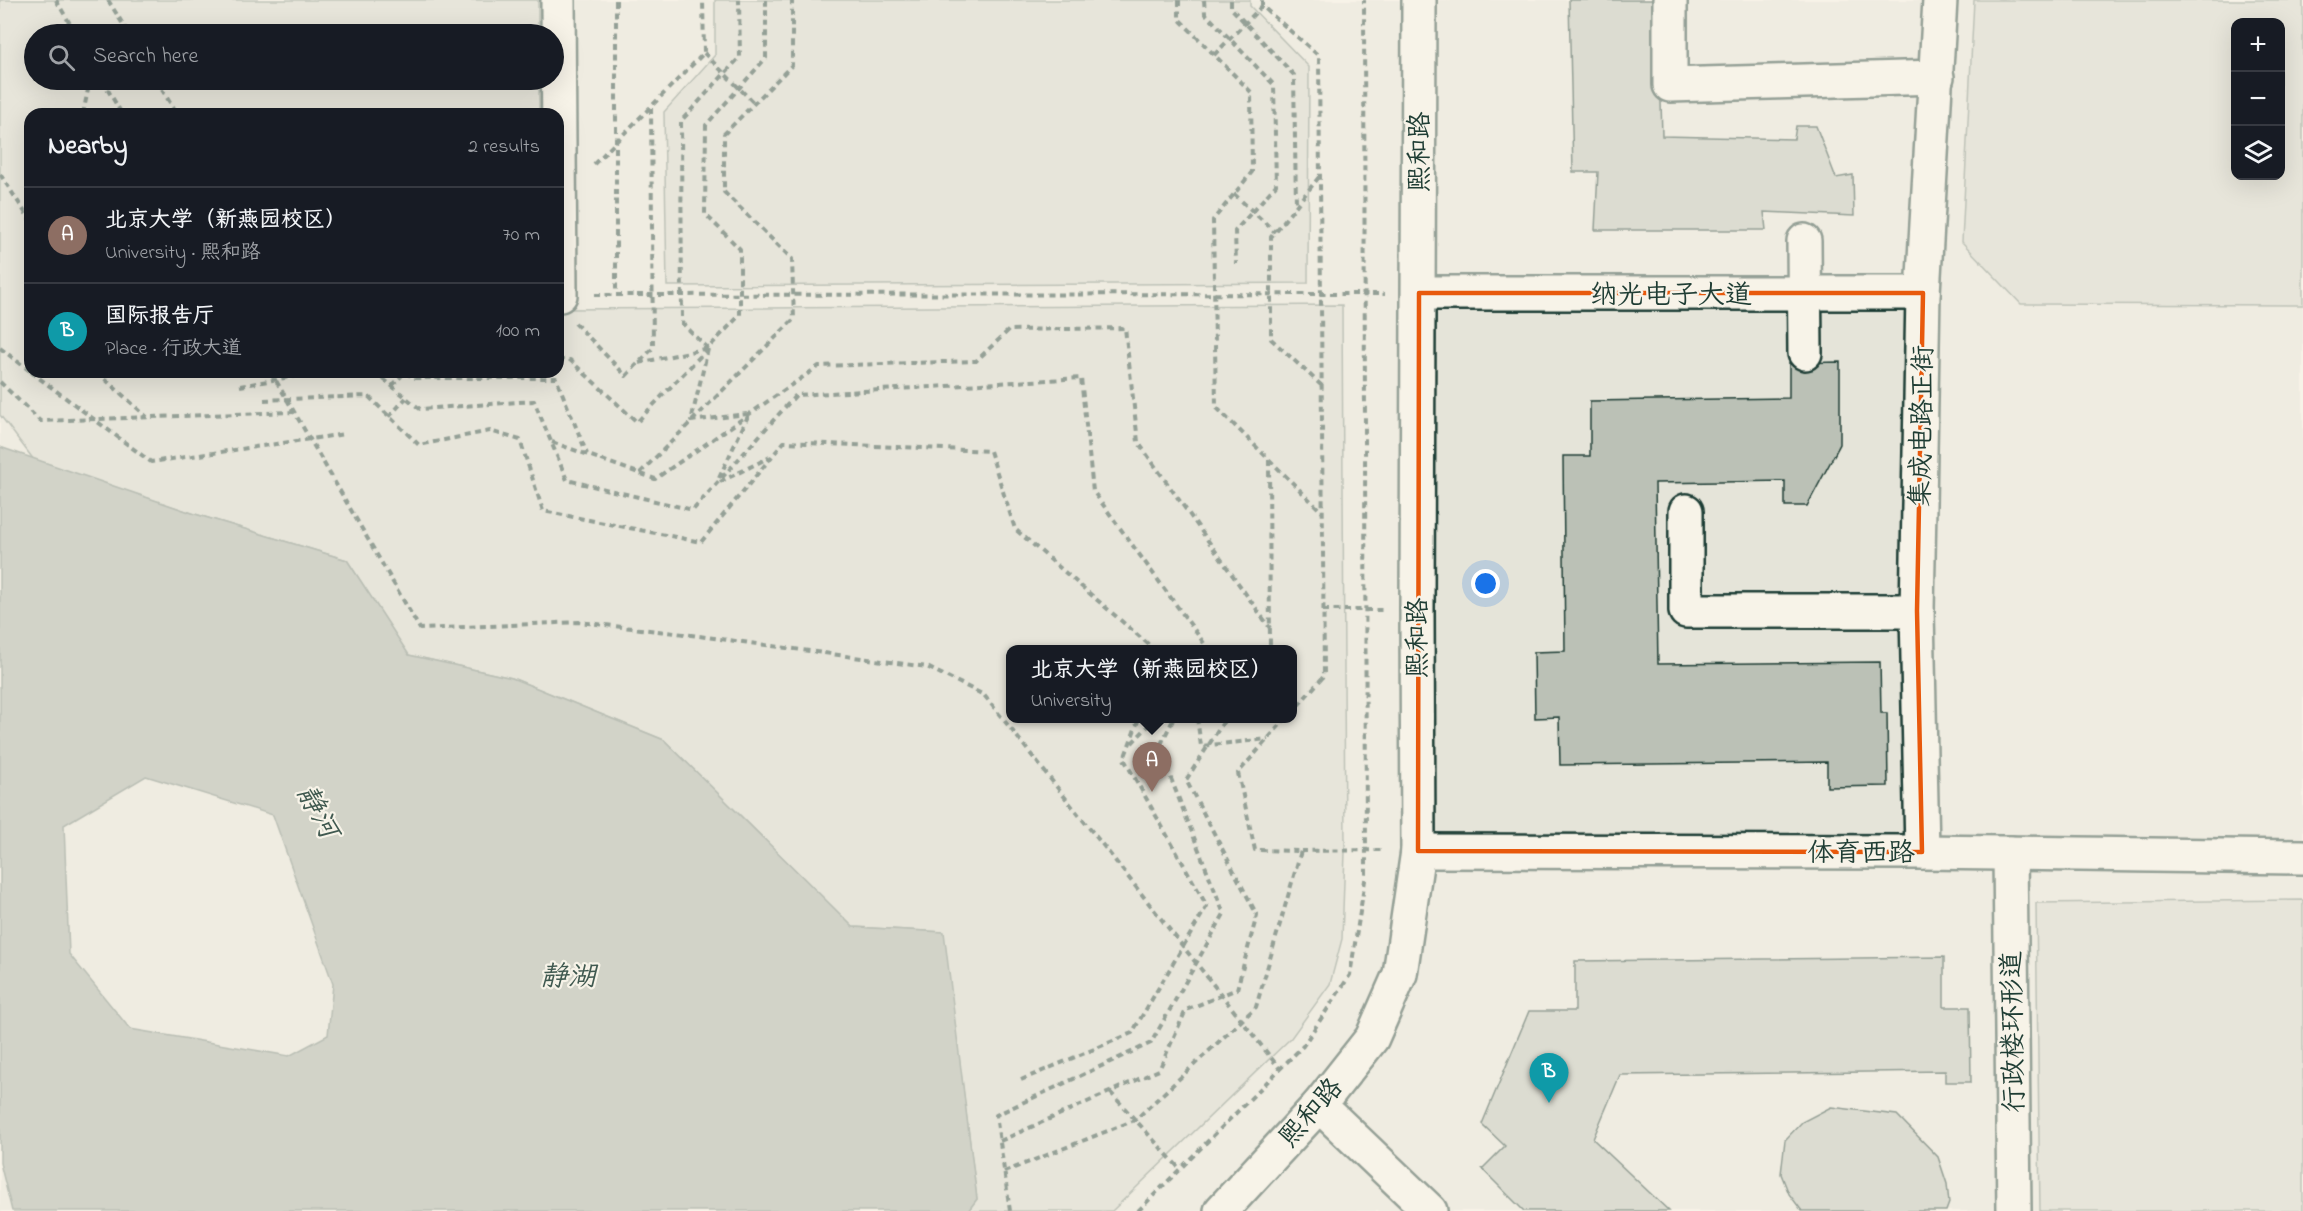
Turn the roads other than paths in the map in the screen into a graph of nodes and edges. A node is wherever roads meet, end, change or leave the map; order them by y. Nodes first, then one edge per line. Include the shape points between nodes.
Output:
1 (558, 0) edge
2 (1419, 0) edge
3 (1670, 0) edge
4 (1940, 0) edge
5 (558, 24) edge
6 (1937, 77) junction
7 (559, 90) edge
8 (559, 108) edge
9 (1804, 241) dead end
10 (1419, 293) junction
11 (1923, 293) junction
12 (1803, 294) junction
13 (1805, 353) dead end
14 (1686, 511) dead end
15 (1917, 611) junction
16 (1418, 850) junction
17 (1922, 852) junction
18 (2010, 854) junction
19 (2303, 857) edge
20 (1318, 1105) junction
21 (1221, 1211) edge
22 (1430, 1211) edge
23 (2014, 1211) edge

1 - 5 street
2 - 10 street, 熙和路
3 - 6 street via 1670,85
4 - 6 street, 集成电路正街
6 - 11 street, 集成电路正街
7 - 8 street
9 - 12 street
10 - 12 street, 纳光电子大道
10 - 16 street, 熙和路
11 - 12 street, 纳光电子大道
11 - 15 street, 集成电路正街
12 - 13 street
14 - 15 street via 1686,611
15 - 17 street, 集成电路正街
16 - 17 street, 体育西路
16 - 20 street, 熙和路 via 1400,974 1372,1038
17 - 18 street, 体育西路
18 - 19 street, 体育西路
18 - 23 street, 行政楼环形道
20 - 21 street, 熙和路
20 - 22 street

